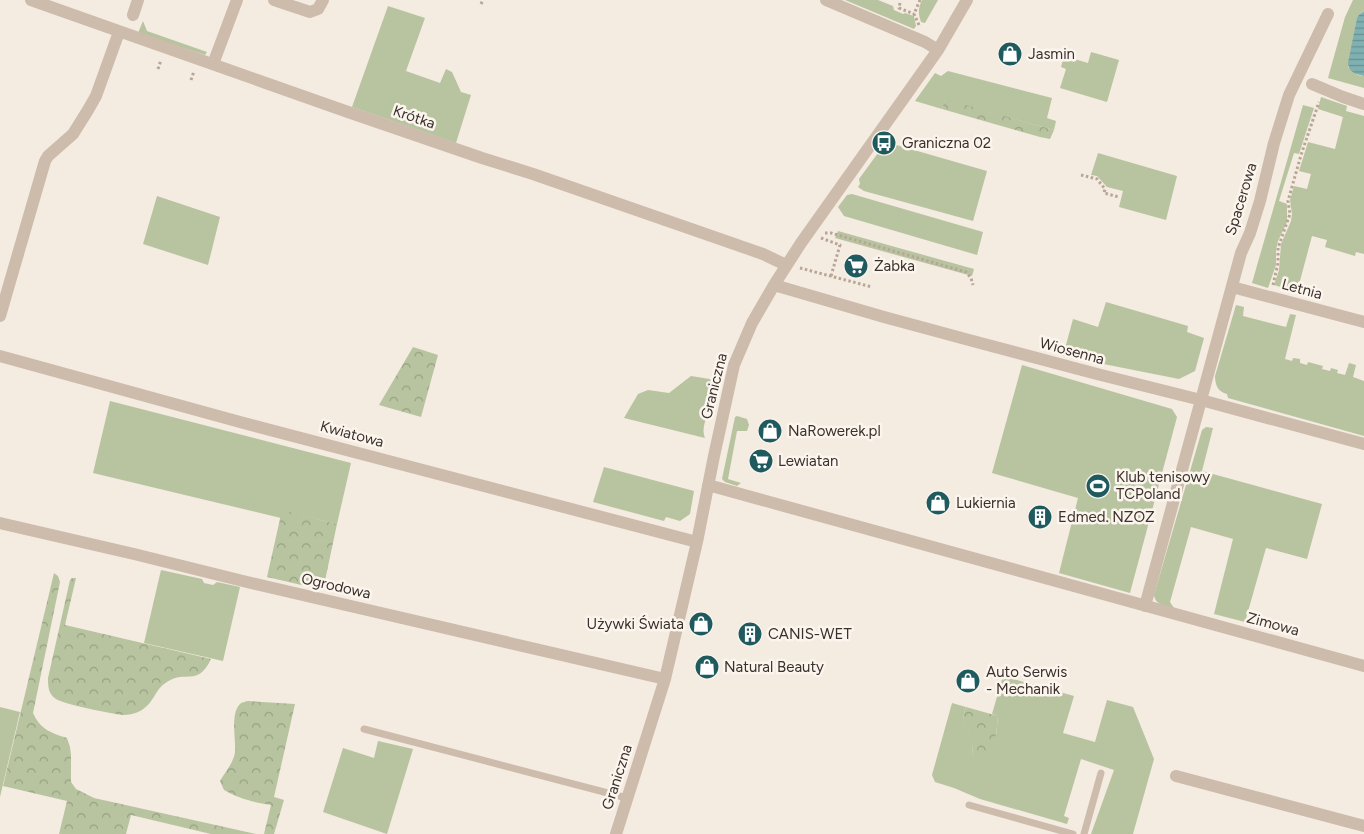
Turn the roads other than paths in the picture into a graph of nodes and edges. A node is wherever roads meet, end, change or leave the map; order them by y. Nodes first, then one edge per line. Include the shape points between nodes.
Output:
1 (31, 0) edge
2 (138, 0) edge
3 (237, 0) edge
4 (274, 0) edge
5 (323, 0) edge
6 (826, 0) edge
7 (967, 0) edge
8 (1328, 14) dead end
9 (133, 15) dead end
10 (119, 32) junction
11 (938, 50) junction
12 (213, 64) junction
13 (1317, 87) road end
14 (1364, 104) edge
15 (791, 266) junction
16 (774, 285) junction
17 (1232, 287) junction
18 (0, 316) edge
19 (1364, 322) edge
20 (0, 356) edge
21 (1201, 400) junction
22 (1364, 444) edge
23 (708, 485) junction
24 (0, 523) edge
25 (697, 542) junction
26 (1145, 606) junction
27 (1364, 666) edge
28 (665, 679) junction
29 (364, 729) dead end
30 (1101, 772) dead end
31 (1176, 776) dead end
32 (627, 798) junction
33 (969, 805) dead end
34 (1364, 826) edge
35 (616, 834) edge
36 (1073, 834) edge
37 (1084, 834) edge

1 - 10 street, Krótka
2 - 9 street
3 - 12 street
4 - 5 street via 310,12 318,9
6 - 11 street
7 - 11 street, Graniczna
8 - 17 street, Spacerowa via 1289,94
10 - 12 street, Krótka
10 - 18 street via 88,110 73,134 45,161
11 - 15 street, Graniczna
12 - 15 street, Krótka
13 - 14 street
15 - 16 street, Graniczna
16 - 21 street, Wiosenna
16 - 23 street, Graniczna via 752,323 734,365
17 - 19 street, Letnia
17 - 21 street, Spacerowa
20 - 25 street, Kwiatowa
21 - 22 street, Wiosenna
21 - 26 street, Spacerowa
23 - 25 street, Graniczna
23 - 26 street, Zimowa
24 - 28 street, Ogrodowa
25 - 28 street, Graniczna
26 - 27 street, Zimowa
28 - 32 street, Graniczna
29 - 32 lane
30 - 37 lane
31 - 34 street
32 - 35 street, Graniczna
33 - 36 lane

